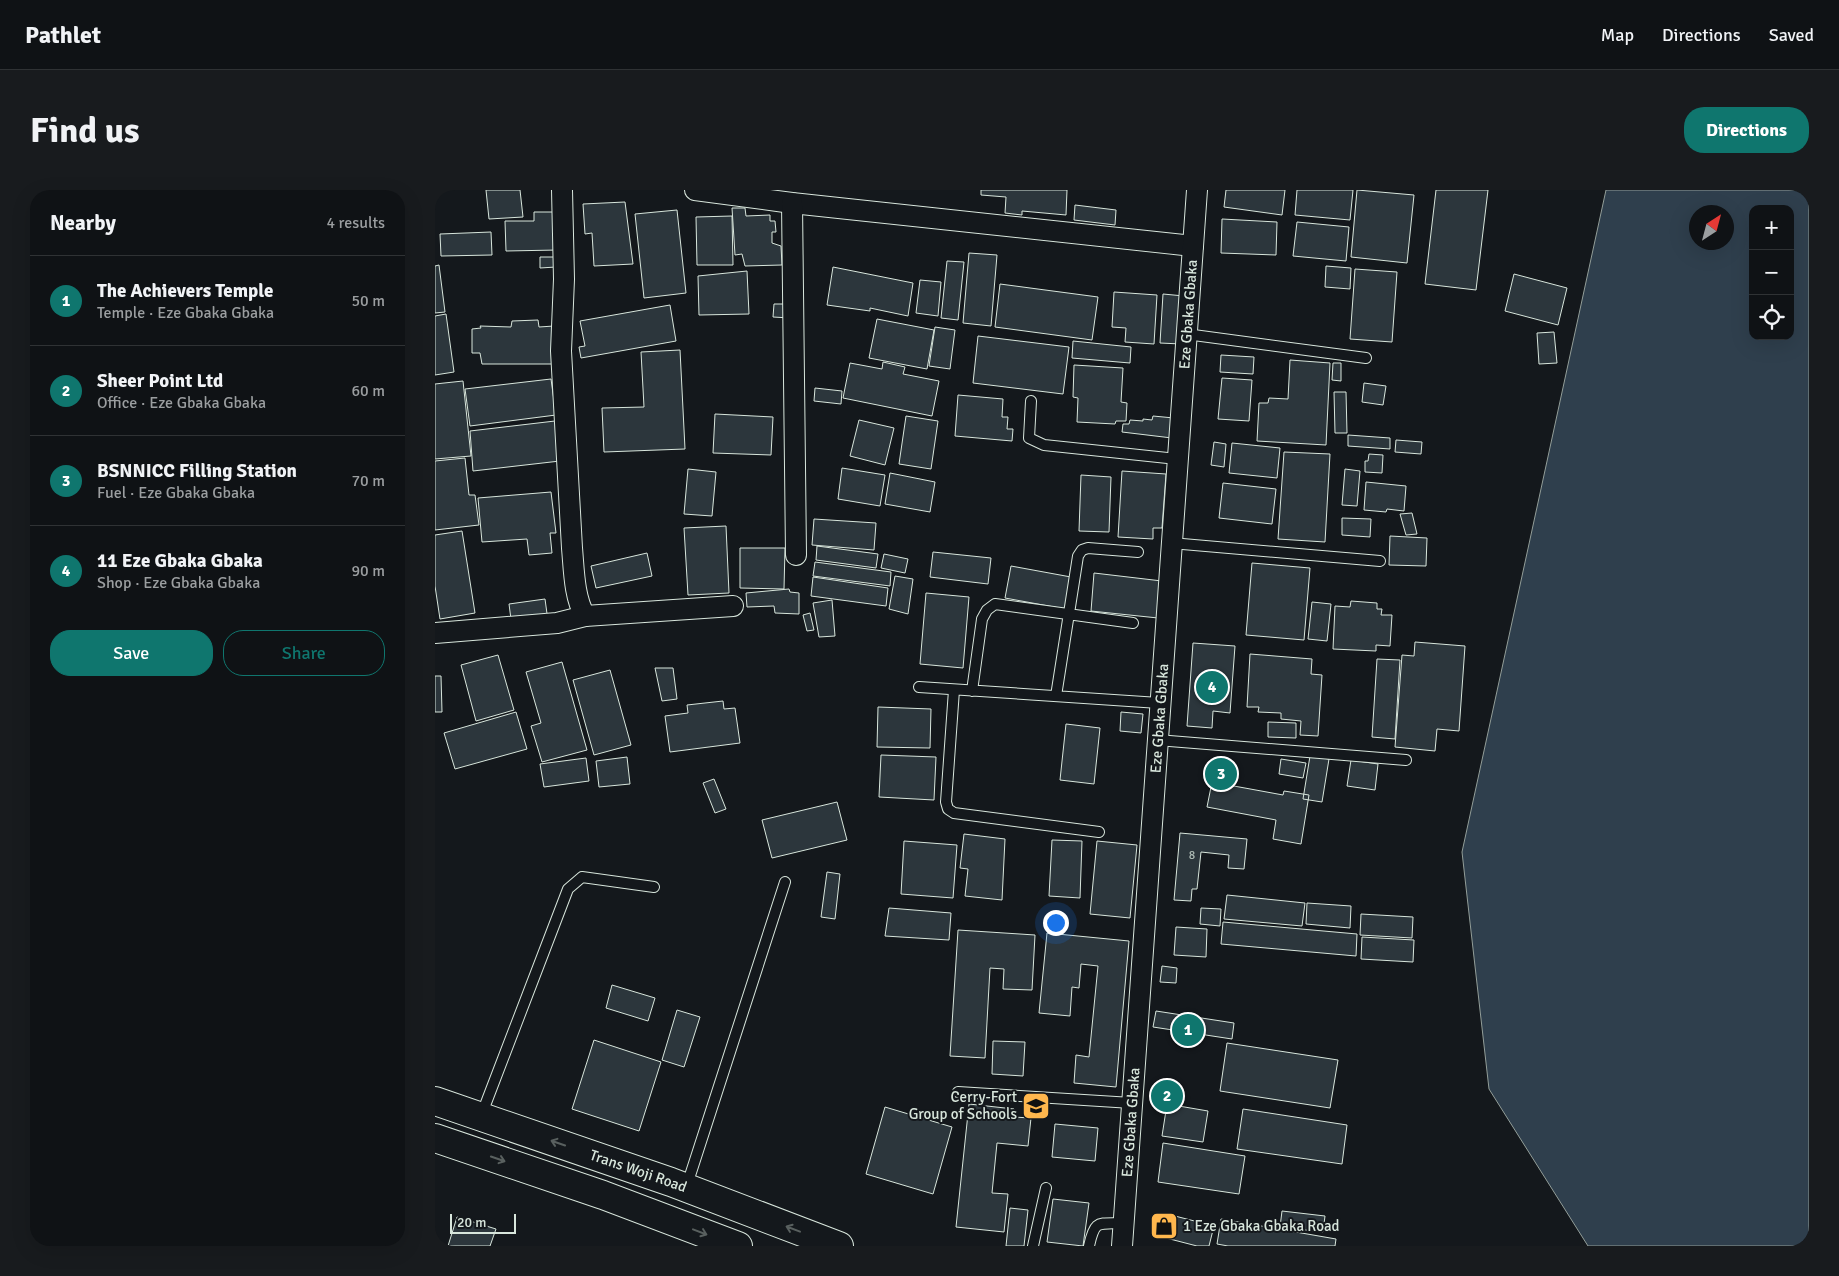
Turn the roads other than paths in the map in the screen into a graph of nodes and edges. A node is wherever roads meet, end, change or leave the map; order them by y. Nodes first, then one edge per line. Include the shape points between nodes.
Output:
1 (562, 190) edge
2 (695, 190) edge
3 (1197, 190) edge
4 (792, 203) junction
5 (1193, 246) junction
6 (1186, 334) junction
7 (1366, 358) dead end
8 (1031, 401) dead end
9 (1177, 459) junction
10 (1171, 542) junction
11 (1138, 552) dead end
12 (796, 554) dead end
13 (1380, 561) dead end
14 (733, 606) dead end
15 (1068, 615) junction
16 (585, 616) junction
17 (1133, 623) dead end
18 (435, 633) edge
19 (919, 687) dead end
20 (954, 690) junction
21 (972, 691) junction
22 (1056, 696) junction
23 (1159, 703) junction
24 (1157, 740) junction
25 (1406, 760) dead end
26 (1099, 832) dead end
27 (785, 882) dead end
28 (654, 887) dead end
29 (958, 1092) dead end
30 (435, 1101) edge
31 (1132, 1103) junction
32 (481, 1116) junction
33 (435, 1138) edge
34 (466, 1148) junction
35 (685, 1188) junction
36 (1046, 1188) dead end
37 (674, 1222) junction
38 (1123, 1223) junction
39 (737, 1246) edge
40 (839, 1246) edge
41 (1033, 1246) edge
42 (1089, 1246) edge
43 (1122, 1246) edge

1 - 16 street via 561,351 572,548 575,579
2 - 4 street
3 - 5 street, Eze Gbaka Gbaka
4 - 5 street
4 - 12 street
5 - 6 street, Eze Gbaka Gbaka
6 - 7 lane
6 - 9 street, Eze Gbaka Gbaka
8 - 9 lane via 1029,438 1044,445
9 - 10 street, Eze Gbaka Gbaka
10 - 13 lane
10 - 23 street, Eze Gbaka Gbaka
11 - 15 lane via 1082,550 1078,556
14 - 16 street
15 - 17 lane
15 - 21 lane via 995,604 987,610 982,619
15 - 22 lane
16 - 18 street via 557,623
19 - 20 lane
20 - 21 lane
20 - 26 lane via 948,809 954,813
21 - 22 lane
22 - 23 lane
23 - 24 street, Eze Gbaka Gbaka
24 - 25 lane
24 - 31 street, Eze Gbaka Gbaka
27 - 35 lane
28 - 32 lane via 582,877 568,889
29 - 31 lane
30 - 32 main road, Trans Woji Road
31 - 38 street, Eze Gbaka Gbaka
32 - 34 main road
35 -> 32 main road, Trans Woji Road
33 - 34 main road
34 -> 37 main road
35 - 37 main road
40 -> 35 main road, Trans Woji Road
36 - 41 lane
37 -> 39 main road
38 - 42 lane via 1095,1226
38 - 43 street, Eze Gbaka Gbaka

